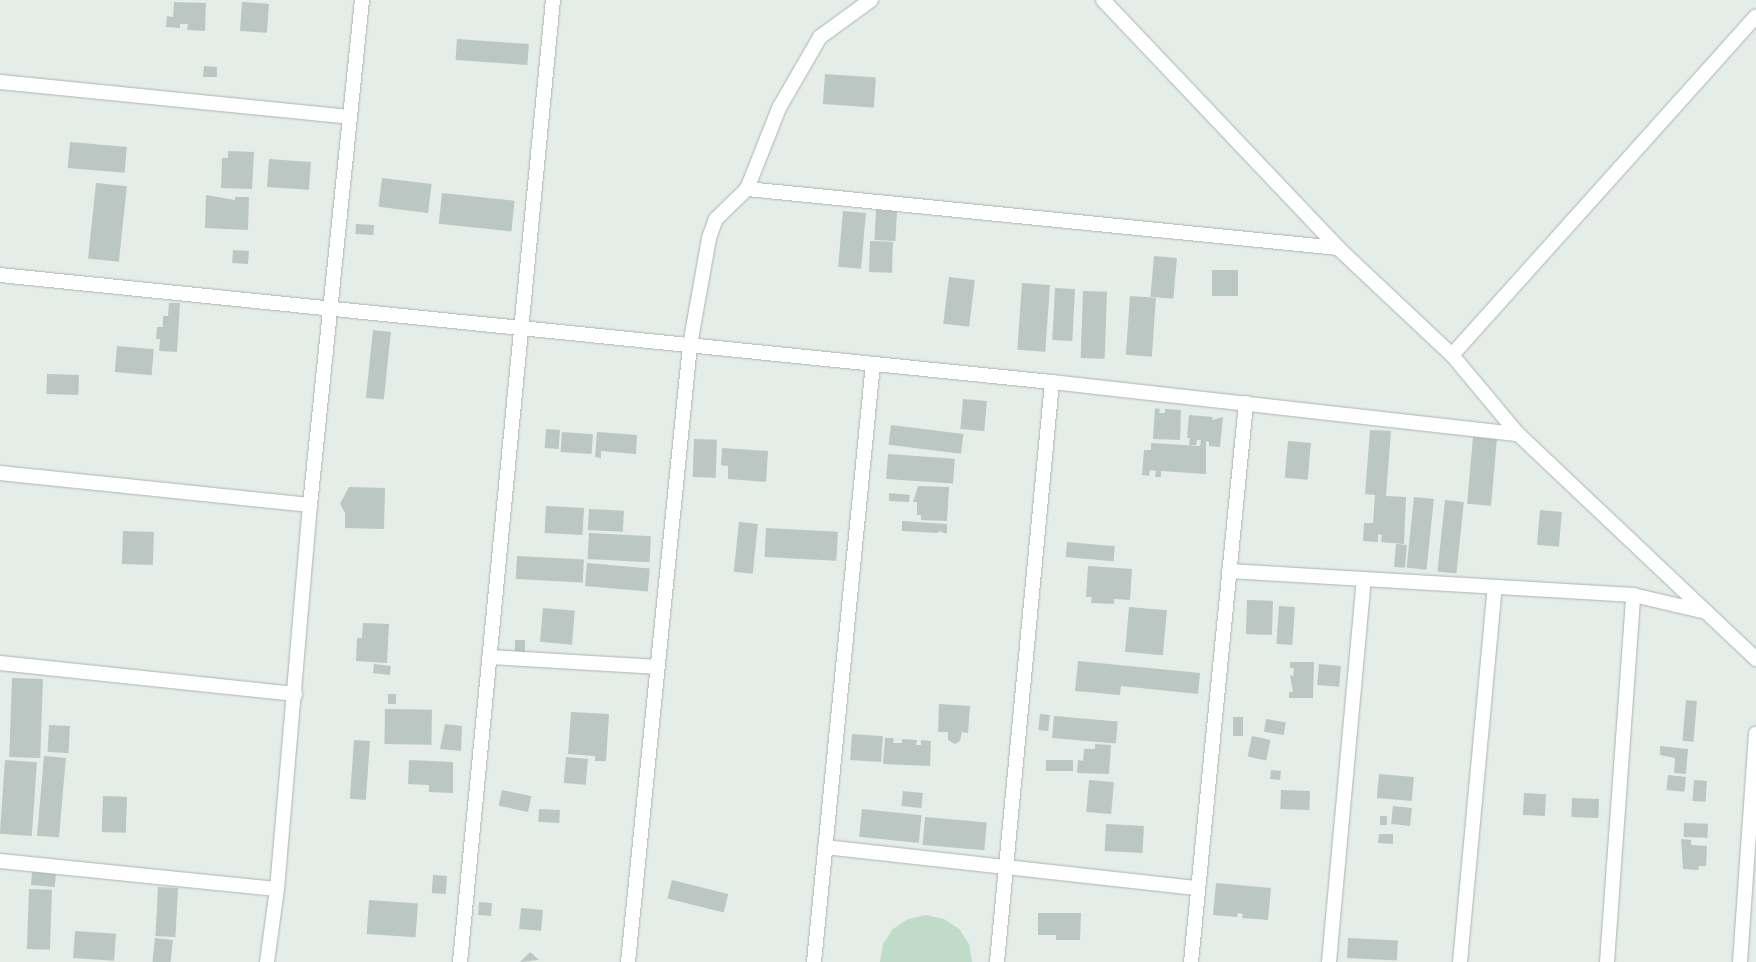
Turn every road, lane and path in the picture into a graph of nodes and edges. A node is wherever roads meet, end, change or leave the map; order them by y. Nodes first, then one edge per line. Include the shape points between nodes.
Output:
1 (362, 0) edge
2 (553, 0) edge
3 (871, 0) edge
4 (1103, 0) edge
5 (1756, 16) edge
6 (0, 82) edge
7 (350, 117) junction
8 (747, 189) junction
9 (1338, 248) junction
10 (0, 275) edge
11 (332, 309) junction
12 (521, 328) junction
13 (690, 345) junction
14 (1452, 355) junction
15 (873, 364) junction
16 (1052, 382) junction
17 (1246, 403) junction
18 (1518, 434) junction
19 (0, 473) edge
20 (310, 505) junction
21 (1229, 571) junction
22 (1364, 580) junction
23 (1495, 588) junction
24 (1633, 595) junction
25 (1707, 612) junction
26 (489, 657) junction
27 (1756, 659) edge
28 (0, 663) edge
29 (656, 667) junction
30 (295, 694) junction
31 (1756, 734) edge
32 (825, 847) junction
33 (0, 861) edge
34 (1006, 867) junction
35 (1198, 888) junction
36 (277, 889) junction
37 (267, 962) edge
38 (460, 962) edge
39 (628, 962) edge
40 (814, 962) edge
41 (996, 962) edge
42 (1191, 962) edge
43 (1329, 962) edge
44 (1460, 962) edge
45 (1606, 962) edge
46 (1740, 962) edge

1 - 7 street
2 - 12 street
3 - 8 street via 820,37 779,108
4 - 9 street
5 - 14 street
6 - 7 street
7 - 11 street
8 - 9 street
8 - 13 street via 716,219 709,238
9 - 14 street
10 - 11 street
11 - 12 street
11 - 20 street
12 - 13 street
12 - 26 street
13 - 15 street
13 - 29 street
14 - 18 street
15 - 16 street
15 - 32 street
16 - 17 street
16 - 34 street
17 - 18 street
17 - 21 street
18 - 25 street
19 - 20 street
20 - 30 street
21 - 22 street
21 - 35 street
22 - 23 street
22 - 43 street
23 - 24 street
23 - 44 street
24 - 25 street
24 - 45 street
25 - 27 street
26 - 29 street
26 - 38 street
28 - 30 street
29 - 39 street
30 - 36 street
31 - 46 street
32 - 34 street
32 - 40 street
33 - 36 street
34 - 35 street
34 - 41 street
35 - 42 street
36 - 37 street

